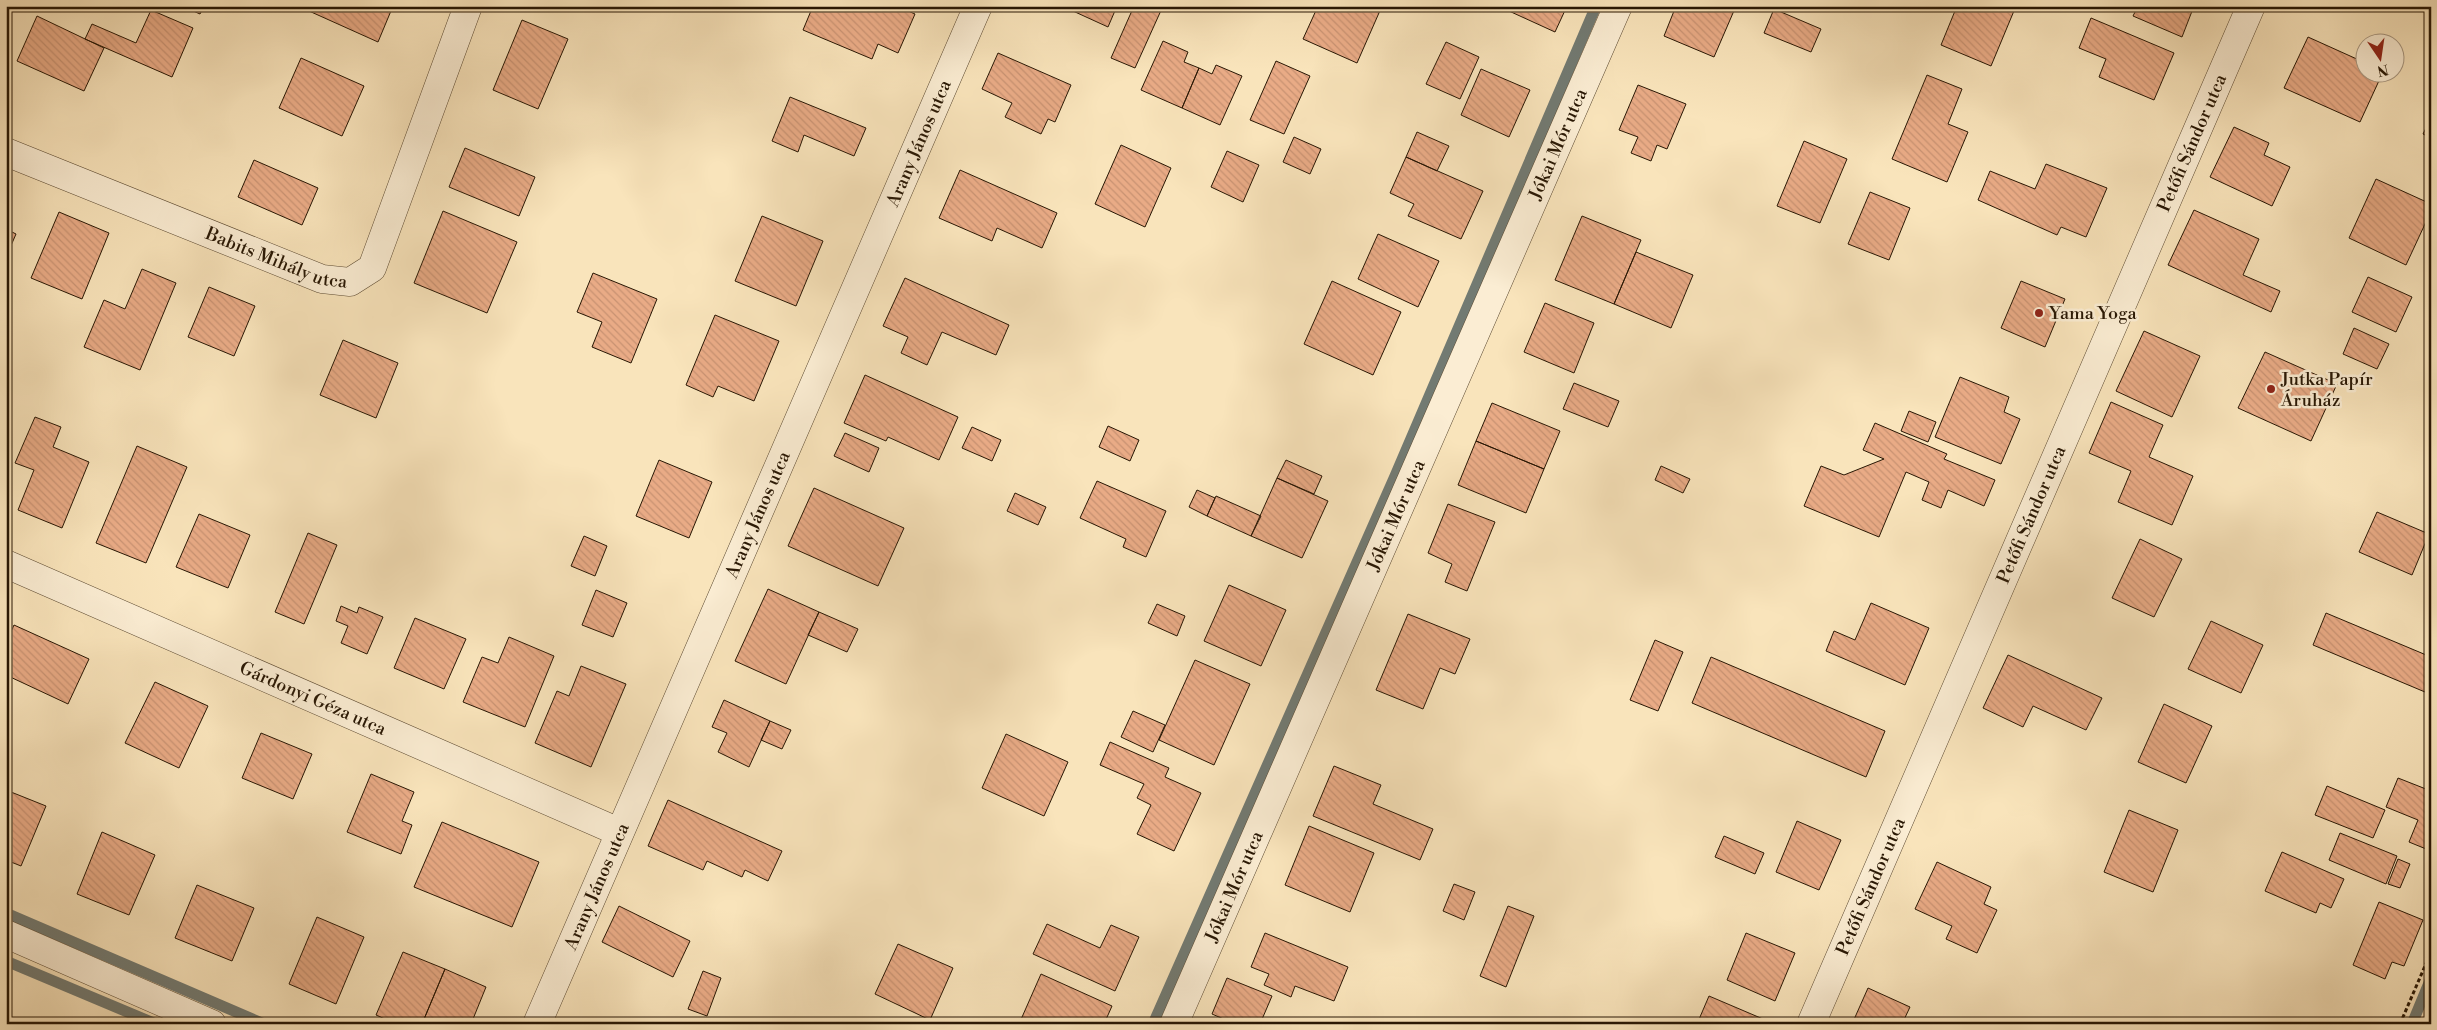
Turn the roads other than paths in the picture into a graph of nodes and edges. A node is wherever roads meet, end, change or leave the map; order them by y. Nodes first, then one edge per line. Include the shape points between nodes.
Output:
1 (468, 6) edge
2 (978, 6) edge
3 (1618, 6) edge
4 (2251, 6) edge
5 (6, 152) edge
6 (6, 564) edge
7 (619, 832) junction
8 (6, 934) edge
9 (212, 1024) edge
10 (537, 1024) edge
11 (1174, 1024) edge
12 (1811, 1024) edge

1 - 5 street, Babits Mihály utca via 372,268 350,282 322,279
2 - 7 street, Arany János utca
3 - 11 street, Jókai Mór utca
4 - 12 street, Petőfi Sándor utca
6 - 7 street, Gárdonyi Géza utca
7 - 10 street, Arany János utca
8 - 9 street

